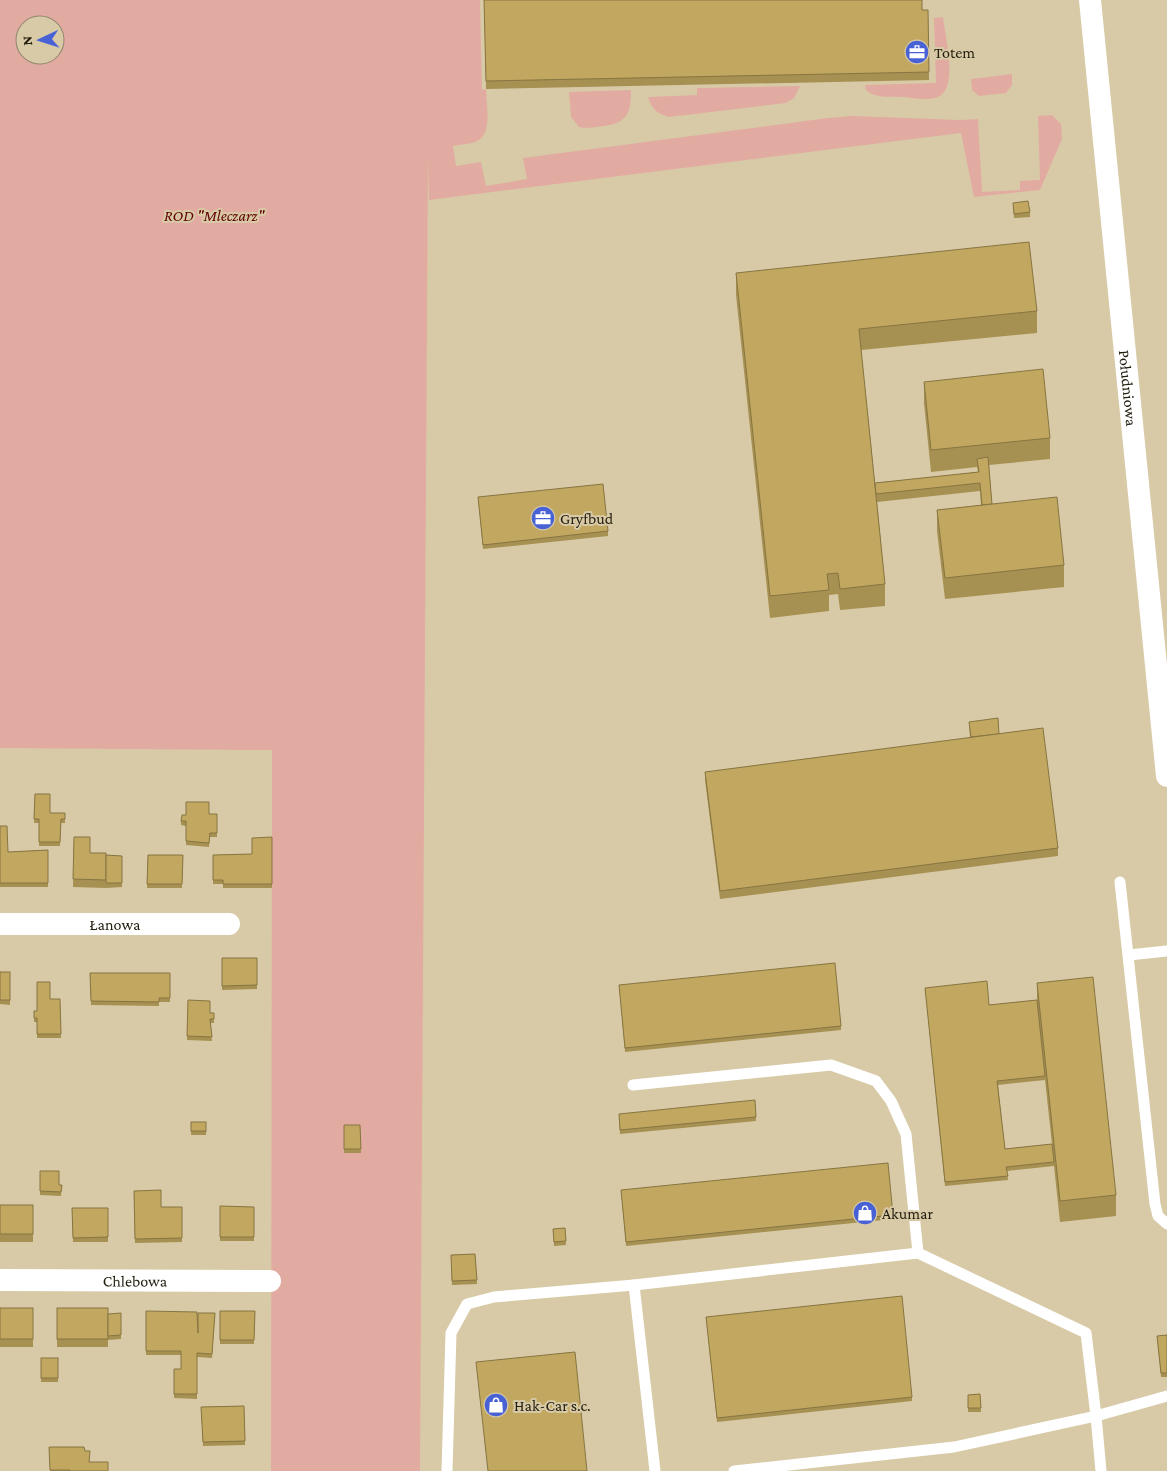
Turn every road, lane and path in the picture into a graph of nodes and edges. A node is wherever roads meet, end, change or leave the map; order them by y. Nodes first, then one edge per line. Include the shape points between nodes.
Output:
1 (1090, 0) edge
2 (1167, 776) edge
3 (1120, 882) dead end
4 (0, 924) edge
5 (230, 924) dead end
6 (1167, 951) edge
7 (1129, 956) junction
8 (633, 1085) dead end
9 (1167, 1224) edge
10 (918, 1253) junction
11 (0, 1280) edge
12 (270, 1281) dead end
13 (634, 1285) junction
14 (1167, 1396) edge
15 (1096, 1416) junction
16 (447, 1471) edge
17 (655, 1471) edge
18 (734, 1471) edge
19 (1101, 1471) edge

1 - 2 street, Południowa
3 - 7 lane
4 - 5 street, Łanowa
6 - 7 lane
7 - 9 lane via 1155,1204 1158,1216
8 - 10 lane via 831,1064 876,1080 891,1101 906,1134
10 - 13 lane
10 - 15 lane via 1086,1333
11 - 12 street, Chlebowa
13 - 16 lane via 494,1297 467,1304 451,1333
13 - 17 lane
14 - 15 lane
15 - 18 lane via 954,1447
15 - 19 lane

